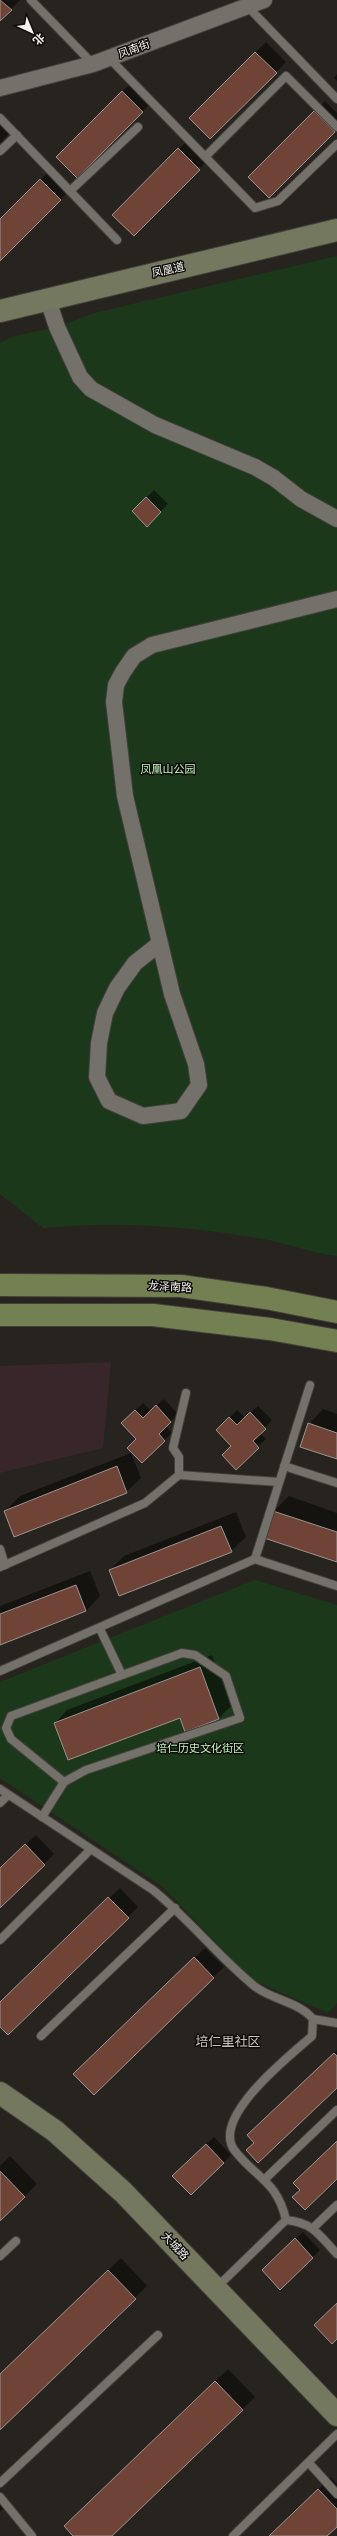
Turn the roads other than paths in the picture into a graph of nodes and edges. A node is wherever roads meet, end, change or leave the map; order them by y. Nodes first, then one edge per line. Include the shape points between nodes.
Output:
1 (264, 0) edge
2 (35, 1) edge
3 (248, 7) junction
4 (109, 58) junction
5 (93, 64) junction
6 (0, 88) edge
7 (337, 99) edge
8 (0, 118) edge
9 (138, 127) dead end
10 (337, 127) edge
11 (17, 136) junction
12 (337, 144) edge
13 (0, 151) edge
14 (206, 156) junction
15 (70, 191) junction
16 (337, 230) edge
17 (117, 240) dead end
18 (51, 309) dead end
19 (0, 311) edge
20 (337, 519) edge
21 (337, 599) edge
22 (159, 944) junction
23 (0, 1285) edge
24 (337, 1312) edge
25 (0, 1315) edge
26 (337, 1341) edge
27 (310, 1385) dead end
28 (186, 1393) dead end
29 (284, 1466) junction
30 (179, 1475) junction
31 (279, 1482) junction
32 (337, 1483) edge
33 (0, 1549) edge
34 (255, 1559) junction
35 (2, 1566) edge
36 (337, 1586) edge
37 (100, 1629) junction
38 (0, 1671) edge
39 (122, 1675) junction
40 (64, 1782) junction
41 (0, 1789) edge
42 (8, 1795) junction
43 (0, 1802) edge
44 (42, 1817) junction
45 (90, 1850) junction
46 (175, 1908) junction
47 (0, 1940) edge
48 (313, 2019) junction
49 (337, 2023) edge
50 (41, 2036) dead end
51 (0, 2093) edge
52 (337, 2110) edge
53 (265, 2179) junction
54 (337, 2205) edge
55 (286, 2220) junction
56 (312, 2228) junction
57 (16, 2241) dead end
58 (337, 2254) edge
59 (0, 2256) edge
60 (216, 2289) junction
61 (158, 2335) dead end
62 (337, 2415) edge
63 (337, 2434) edge
64 (309, 2463) junction
65 (0, 2483) edge
66 (337, 2494) edge
67 (0, 2498) edge
68 (32, 2536) edge
69 (233, 2536) edge

1 - 3 street, 凤南街
2 - 5 lane
3 - 4 street, 凤南街
3 - 7 lane
4 - 5 street, 凤南街
4 - 14 lane
5 - 6 street, 凤南街
8 - 11 lane
9 - 15 lane
10 - 14 lane via 286,76
11 - 13 lane
11 - 15 lane
12 - 14 lane via 278,201 255,208
15 - 17 lane
16 - 19 street, 凤凰道
18 - 20 street via 80,376 91,389 155,425 274,478 301,499
21 - 22 street via 152,645 134,656 116,685 114,702 125,796
22 - 22 street via 135,963 117,988 106,1013 99,1043 97,1077 109,1101 143,1116 181,1111 199,1085 196,1064 172,994
23 - 24 main road, 龙泽南路 via 181,1286 266,1298
25 - 26 main road via 153,1315 270,1329
27 - 29 lane
28 - 30 lane via 173,1448 179,1457
29 - 31 lane
29 - 32 lane
30 - 31 lane
30 - 35 lane via 145,1503
31 - 34 lane
33 - 35 lane
34 - 36 lane
34 - 37 lane
37 - 38 lane
37 - 39 lane
39 - 40 lane via 11,1716 6,1728 11,1739
39 - 40 lane via 182,1653 195,1654 226,1676 240,1718 86,1770
40 - 44 lane
41 - 42 lane
42 - 43 lane
42 - 44 lane
44 - 45 lane
45 - 46 lane via 153,1890
45 - 47 lane
46 - 48 lane via 253,1985 306,2011
46 - 50 lane
48 - 49 lane
48 - 53 lane via 312,2036 245,2098 234,2117 231,2135 233,2149
51 - 60 street, 大城路 via 54,2131 87,2159 123,2192
52 - 53 lane
53 - 55 lane via 282,2203
54 - 56 lane
55 - 56 lane via 302,2222
55 - 60 lane
56 - 58 lane
57 - 59 lane
60 - 62 street, 大城路
61 - 65 lane
63 - 64 lane
64 - 66 lane
64 - 69 lane
67 - 68 lane

